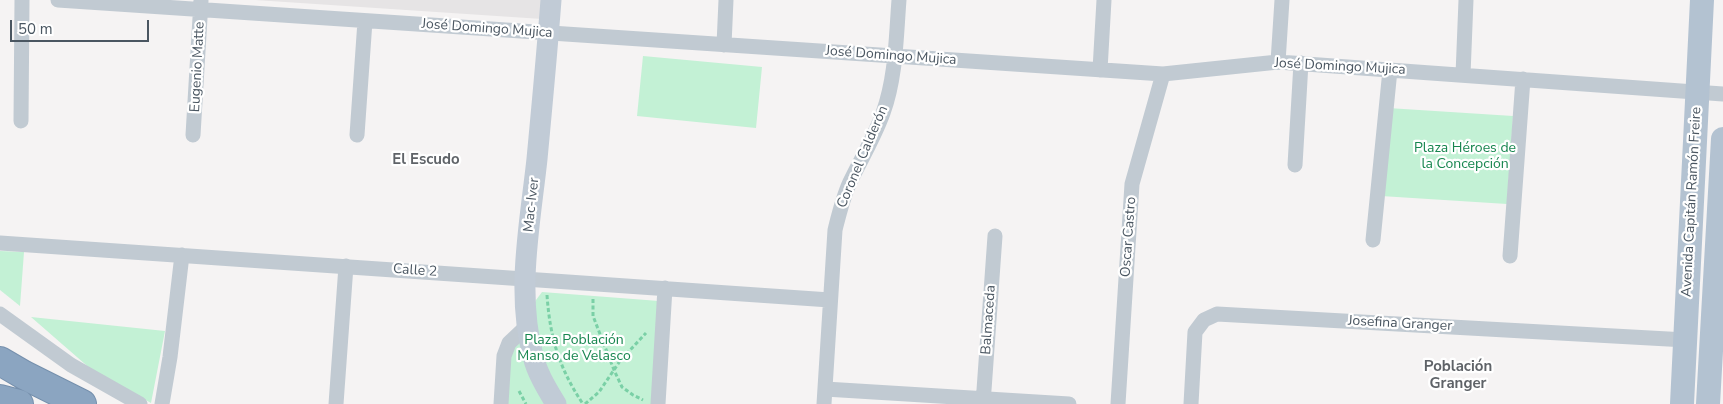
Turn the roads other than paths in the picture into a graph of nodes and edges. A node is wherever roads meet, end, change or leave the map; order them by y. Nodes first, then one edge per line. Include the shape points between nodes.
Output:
1 (22, 0) edge
2 (58, 0) edge
3 (551, 0) edge
4 (726, 0) edge
5 (899, 0) edge
6 (1104, 0) edge
7 (1282, 0) edge
8 (1466, 0) edge
9 (1702, 0) edge
10 (201, 5) edge
11 (365, 21) junction
12 (549, 33) junction
13 (724, 45) junction
14 (895, 56) junction
15 (1278, 62) junction
16 (1301, 64) junction
17 (1100, 70) junction
18 (1390, 70) junction
19 (1163, 74) junction
20 (1463, 75) junction
21 (1523, 79) junction
22 (1698, 92) junction
23 (1723, 94) edge
24 (21, 121) dead end
25 (194, 134) dead end
26 (357, 135) dead end
27 (1723, 138) edge
28 (1295, 165) dead end
29 (995, 236) dead end
30 (1373, 240) dead end
31 (0, 243) edge
32 (182, 255) junction
33 (1510, 256) dead end
34 (346, 266) junction
35 (524, 279) junction
36 (665, 288) junction
37 (830, 300) junction
38 (0, 314) edge
39 (527, 326) junction
40 (1686, 340) junction
41 (0, 361) edge
42 (824, 396) edge
43 (0, 398) edge
44 (983, 401) edge
45 (652, 403) edge
46 (19, 404) edge
47 (82, 404) edge
48 (140, 404) edge
49 (162, 404) edge
50 (336, 404) edge
51 (501, 404) edge
52 (556, 404) edge
53 (1069, 404) edge
54 (1118, 404) edge
55 (1191, 404) edge
56 (1682, 404) edge
57 (1708, 404) edge

1 - 24 street
2 - 10 street, José Domingo Mujica
3 - 12 street, Mac-Iver
4 - 13 street
5 - 14 street, Coronel Calderón
6 - 17 street
7 - 15 street
8 - 20 street
9 - 22 main road, Avenida Capitán Ramón Freire
10 - 11 street, José Domingo Mujica
10 - 25 street, Eugenio Matte
11 - 12 street, José Domingo Mujica
11 - 26 street
12 - 13 street, José Domingo Mujica
12 - 35 street, Mac-Iver
13 - 14 street, José Domingo Mujica
14 - 17 street, José Domingo Mujica
14 - 37 street, Coronel Calderón via 884,112 849,183 839,214 833,246
15 - 16 street, José Domingo Mujica
15 - 19 street, José Domingo Mujica
16 - 18 street, José Domingo Mujica
16 - 28 street
17 - 19 street, José Domingo Mujica
18 - 20 street, José Domingo Mujica
18 - 30 street
19 - 54 street, Oscar Castro via 1132,184
20 - 21 street, José Domingo Mujica
21 - 22 street, José Domingo Mujica
21 - 33 street
22 - 23 street, José Domingo Mujica
22 - 40 main road, Avenida Capitán Ramón Freire
27 - 57 main road, Avenida Capitán Ramón Freire
29 - 44 street, Balmaceda
31 - 32 street, Calle 2
32 - 34 street, Calle 2
32 - 49 street
34 - 35 street, Calle 2
34 - 50 street
35 - 36 street, Calle 2
35 - 39 street, Mac-Iver
36 - 37 street, Calle 2
36 - 45 street
37 - 42 street, Coronel Calderón
38 - 48 street via 71,365
39 - 51 street via 509,343 504,356
39 - 52 street, Mac-Iver via 533,357
40 - 55 street, Josefina Granger via 1217,314 1204,320 1195,332
40 - 56 main road, Avenida Capitán Ramón Freire
41 - 47 highway
42 - 44 street
43 - 46 highway
44 - 53 street

